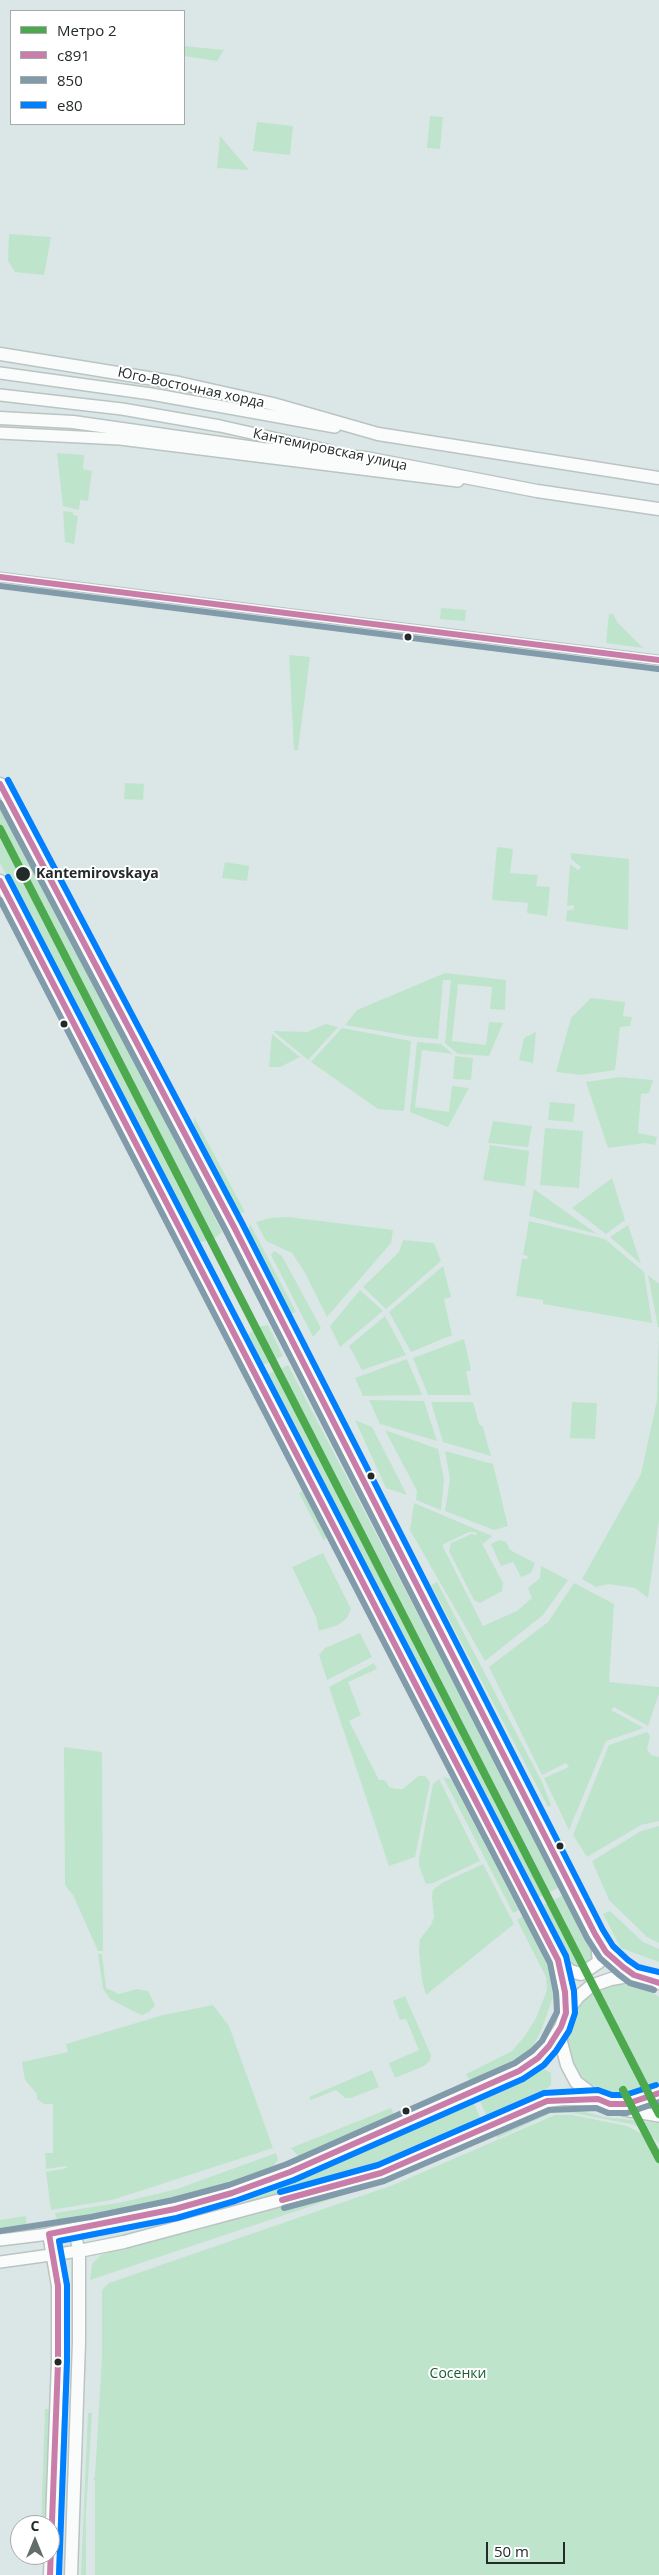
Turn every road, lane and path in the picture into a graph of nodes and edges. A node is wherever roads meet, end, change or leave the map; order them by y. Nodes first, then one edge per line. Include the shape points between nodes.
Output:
1 (0, 354) edge
2 (0, 373) edge
3 (0, 395) edge
4 (0, 418) edge
5 (0, 433) edge
6 (378, 434) junction
7 (366, 458) junction
8 (659, 478) edge
9 (537, 491) junction
10 (659, 509) edge
11 (0, 577) edge
12 (659, 660) edge
13 (0, 784) edge
14 (0, 881) edge
15 (595, 1934) junction
16 (558, 1960) junction
17 (634, 1975) junction
18 (659, 1983) edge
19 (566, 2013) junction
20 (561, 2027) junction
21 (659, 2093) edge
22 (598, 2099) junction
23 (610, 2104) junction
24 (659, 2116) edge
25 (74, 2229) junction
26 (49, 2234) junction
27 (0, 2240) edge
28 (78, 2251) junction
29 (52, 2256) junction
30 (0, 2262) edge
31 (50, 2575) edge
32 (71, 2575) edge

1 - 6 main road, Юго-Восточная хорда via 179,383 273,404
2 - 6 main road, Кантемировская улица via 151,394
3 - 7 main road, Кантемировская улица via 122,409 220,426
4 - 7 main road via 72,422 262,449
5 - 9 main road via 120,439
6 - 8 main road, Кантемировская улица
7 - 9 main road, Кантемировская улица
9 - 10 main road, Кантемировская улица
11 - 12 street
13 - 15 main road via 238,1233
14 - 16 main road
15 - 16 main road via 599,1957 596,1966 576,1974
15 - 17 main road via 606,1952
16 - 19 main road
17 - 18 main road
17 - 19 main road via 591,1986 578,1996
19 - 20 main road
20 - 22 main road via 567,2065 576,2082
20 - 25 main road via 538,2058 519,2071 290,2172 175,2209
21 - 23 main road via 639,2101
22 - 23 main road
22 - 28 main road via 547,2101 381,2173 124,2242
23 - 24 main road
25 - 26 main road
25 - 28 main road
26 - 27 main road
26 - 29 main road
28 - 29 main road
28 - 32 main road via 79,2342
29 - 30 main road
29 - 31 main road via 58,2286 58,2362

